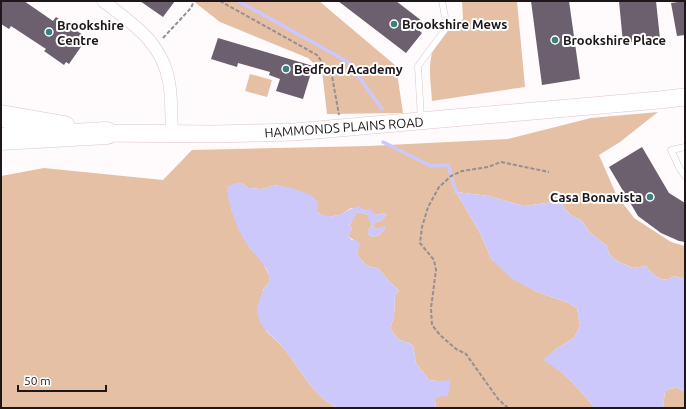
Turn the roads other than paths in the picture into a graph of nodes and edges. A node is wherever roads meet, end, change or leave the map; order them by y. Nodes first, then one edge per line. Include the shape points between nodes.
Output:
1 (103, 1) edge
2 (442, 1) edge
3 (685, 96) edge
4 (1, 116) edge
5 (421, 121) junction
6 (1, 130) edge
7 (102, 133) junction
8 (172, 134) junction
9 (1, 139) edge
10 (685, 147) edge
11 (685, 176) edge

1 - 8 street via 143,32 155,46 164,63 169,81
2 - 5 lane via 447,27 418,66
3 - 5 main road, HAMMONDS PLAINS ROAD
4 - 7 highway
5 - 8 main road, HAMMONDS PLAINS ROAD via 294,132
6 - 7 main road, HAMMONDS PLAINS ROAD
7 - 8 main road, HAMMONDS PLAINS ROAD
7 - 9 highway
10 - 11 lane via 671,150

